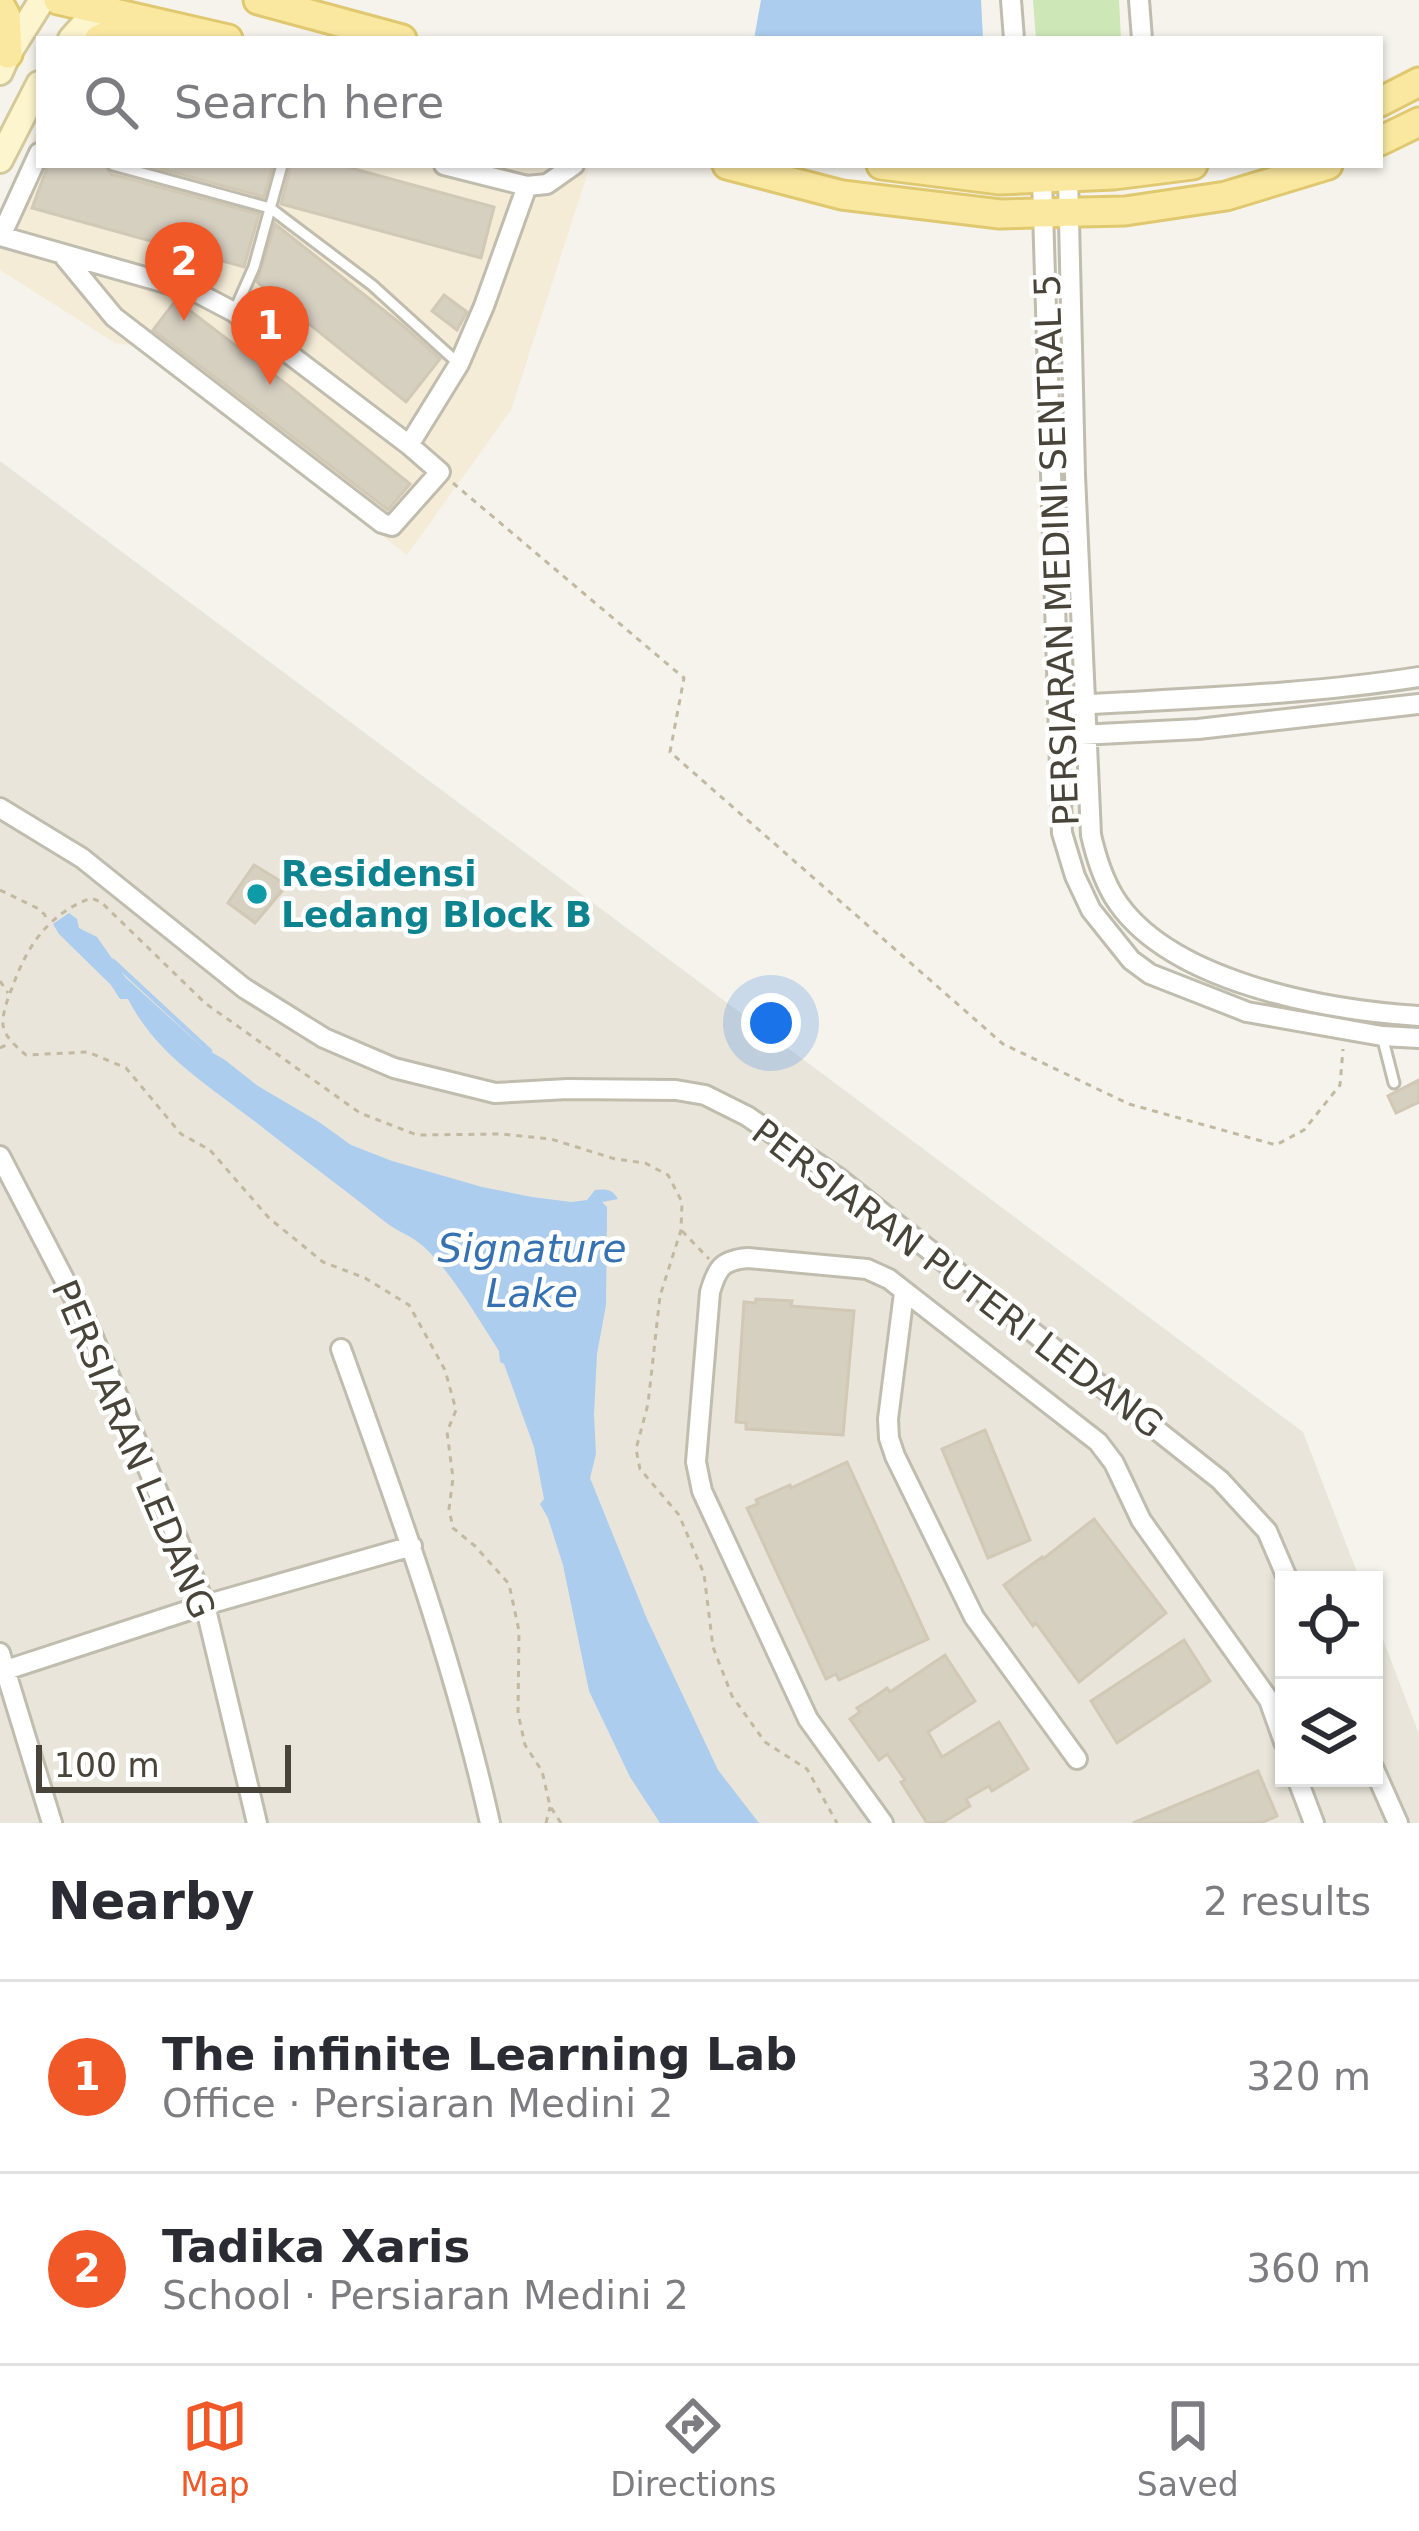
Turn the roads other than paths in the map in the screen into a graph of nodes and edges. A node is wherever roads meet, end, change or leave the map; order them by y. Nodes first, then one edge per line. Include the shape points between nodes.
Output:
1 (42, 0) edge
2 (58, 0) edge
3 (257, 0) edge
4 (1011, 0) edge
5 (1139, 0) edge
6 (0, 5) edge
7 (99, 5) edge
8 (174, 27) junction
9 (73, 36) edge
10 (106, 36) edge
11 (214, 36) edge
12 (391, 36) edge
13 (1014, 36) edge
14 (1142, 36) edge
15 (4, 63) edge
16 (1419, 82) edge
17 (36, 90) edge
18 (1383, 100) edge
19 (1419, 122) edge
20 (1383, 140) edge
21 (36, 159) edge
22 (0, 160) edge
23 (123, 168) edge
24 (281, 168) edge
25 (456, 168) edge
26 (570, 168) edge
27 (738, 168) edge
28 (902, 168) edge
29 (1146, 168) edge
30 (1318, 168) edge
31 (1038, 175) edge
32 (527, 186) junction
33 (270, 208) junction
34 (1057, 213) junction
35 (0, 236) edge
36 (62, 254) junction
37 (234, 312) junction
38 (459, 364) junction
39 (409, 445) junction
40 (1419, 677) edge
41 (1085, 704) junction
42 (1419, 704) edge
43 (1058, 706) junction
44 (1087, 735) junction
45 (1060, 736) junction
46 (0, 808) edge
47 (1419, 1016) edge
48 (1382, 1036) junction
49 (1419, 1038) edge
50 (1394, 1083) dead end
51 (0, 1156) edge
52 (904, 1293) junction
53 (341, 1349) dead end
54 (412, 1546) junction
55 (1284, 1571) edge
56 (205, 1605) junction
57 (2, 1665) edge
58 (1275, 1695) edge
59 (1077, 1759) dead end
60 (1300, 1787) edge
61 (1382, 1787) edge
62 (52, 1823) edge
63 (257, 1823) edge
64 (490, 1823) edge
65 (883, 1823) edge
66 (1314, 1823) edge
67 (1398, 1823) edge

1 - 15 street
2 - 7 main road
3 - 12 main road
4 - 13 street
5 - 14 street
6 - 15 main road
7 - 8 main road
7 - 9 street
8 - 10 main road
8 - 11 main road
16 - 18 main road
17 - 22 street
19 - 20 main road
21 - 35 street
23 - 33 lane
24 - 33 lane
25 - 32 street
26 - 32 street
27 - 34 main road via 842,195
28 - 31 main road via 988,180
29 - 31 main road
30 - 34 main road via 1226,196
31 - 34 street
32 - 38 street
33 - 37 lane
33 - 38 lane
34 - 41 street, PERSIARAN MEDINI SENTRAL 5
34 - 43 street, PERSIARAN MEDINI SENTRAL 5
35 - 36 street
36 - 37 street via 194,291
36 - 39 street via 114,317 392,526 440,472
37 - 39 street
38 - 39 street
40 - 41 street
41 - 43 street
41 - 44 street, PERSIARAN MEDINI SENTRAL 5
42 - 44 street
43 - 45 street, PERSIARAN MEDINI SENTRAL 5
44 - 45 street
44 - 47 street, PERSIARAN MEDINI SENTRAL 5 via 1100,870 1142,931 1255,989
45 - 48 street, PERSIARAN MEDINI SENTRAL 5 via 1062,832 1075,876 1131,961 1247,1012
46 - 55 street, PERSIARAN PUTERI LEDANG via 82,858 244,988 394,1069 495,1093 676,1090 746,1116 837,1177 1220,1480 1267,1531
48 - 49 street, PERSIARAN MEDINI SENTRAL 5
48 - 50 lane
51 - 56 street, PERSIARAN LEDANG via 88,1324
52 - 58 street via 1098,1442 1142,1520
52 - 59 street via 889,1418 895,1456 974,1617
52 - 65 street via 867,1269 732,1259 710,1292 696,1462 808,1719
53 - 54 street
54 - 56 street
54 - 64 street
56 - 57 street
56 - 63 street, PERSIARAN LEDANG
57 - 62 street
60 - 66 street
61 - 67 street

